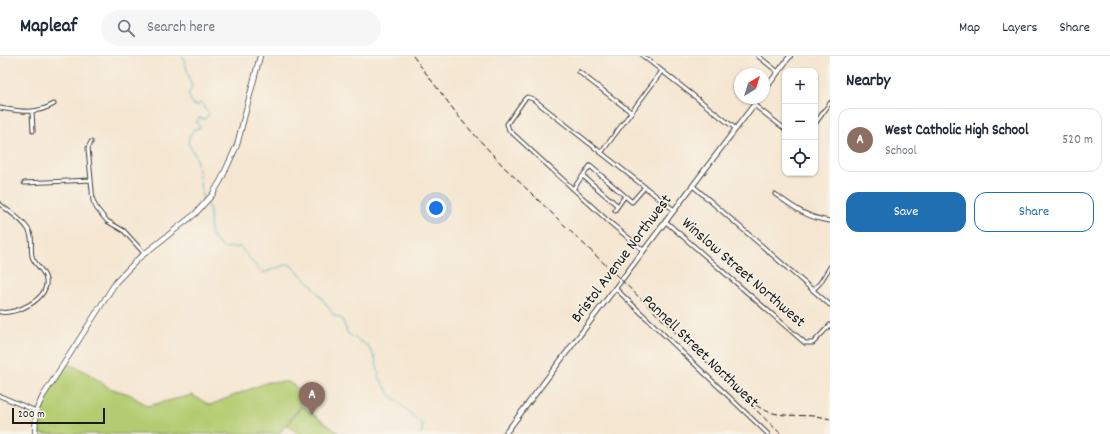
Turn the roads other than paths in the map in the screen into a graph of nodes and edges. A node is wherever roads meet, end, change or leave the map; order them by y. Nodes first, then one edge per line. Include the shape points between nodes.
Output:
1 (260, 56) edge
2 (643, 56) edge
3 (758, 56) edge
4 (790, 56) edge
5 (662, 71) junction
6 (579, 72) dead end
7 (778, 72) junction
8 (770, 83) edge
9 (830, 103) edge
10 (54, 104) dead end
11 (754, 105) joint
12 (0, 108) edge
13 (32, 112) junction
14 (631, 112) junction
15 (818, 120) edge
16 (782, 127) edge
17 (736, 129) junction
18 (33, 131) dead end
19 (91, 142) dead end
20 (601, 153) junction
21 (583, 176) junction
22 (91, 180) junction
23 (24, 183) dead end
24 (693, 186) junction
25 (645, 187) junction
26 (573, 189) junction
27 (775, 194) dead end
28 (625, 196) junction
29 (1, 206) edge
30 (618, 206) junction
31 (615, 210) dead end
32 (674, 210) junction
33 (665, 221) junction
34 (830, 221) edge
35 (643, 250) junction
36 (144, 253) junction
37 (830, 267) edge
38 (616, 288) junction
39 (813, 290) junction
40 (830, 305) edge
41 (0, 312) edge
42 (830, 325) edge
43 (0, 396) edge
44 (36, 411) junction
45 (35, 434) edge
46 (505, 434) edge
47 (768, 434) edge

1 - 36 main road via 237,145 212,195 181,226
2 - 5 street
3 - 7 street
4 - 7 street
5 - 14 street
5 - 17 street
6 - 14 street
7 - 8 street
9 - 15 street
10 - 13 street
11 - 16 street
11 - 17 street, Bristol Avenue Northwest
12 - 13 street
13 - 18 street
14 - 20 street
17 - 24 street, Bristol Avenue Northwest
19 - 22 street via 88,148
20 - 25 street
20 - 26 street via 533,98 526,97 507,124 509,130
21 - 26 street
21 - 28 street via 590,166
21 - 30 street
22 - 23 street
22 - 36 street via 93,202 97,209 107,221 124,231
24 - 32 street, Bristol Avenue Northwest
24 - 39 street
25 - 28 street via 632,202
25 - 32 street
26 - 35 street
27 - 34 street via 801,212 816,219
28 - 30 street
29 - 41 street via 29,229 33,260 44,273 46,283 30,305 14,311
30 - 31 street
32 - 33 street, Bristol Avenue Northwest
33 - 35 street, Bristol Avenue Northwest
33 - 42 street, Winslow Street Northwest via 805,343 813,343
35 - 38 street, Bristol Avenue Northwest
36 - 44 main road via 116,282
37 - 39 street
38 - 46 street, Bristol Avenue Northwest
38 - 47 street, Pannell Street Northwest
39 - 40 street
43 - 44 street
44 - 45 main road

